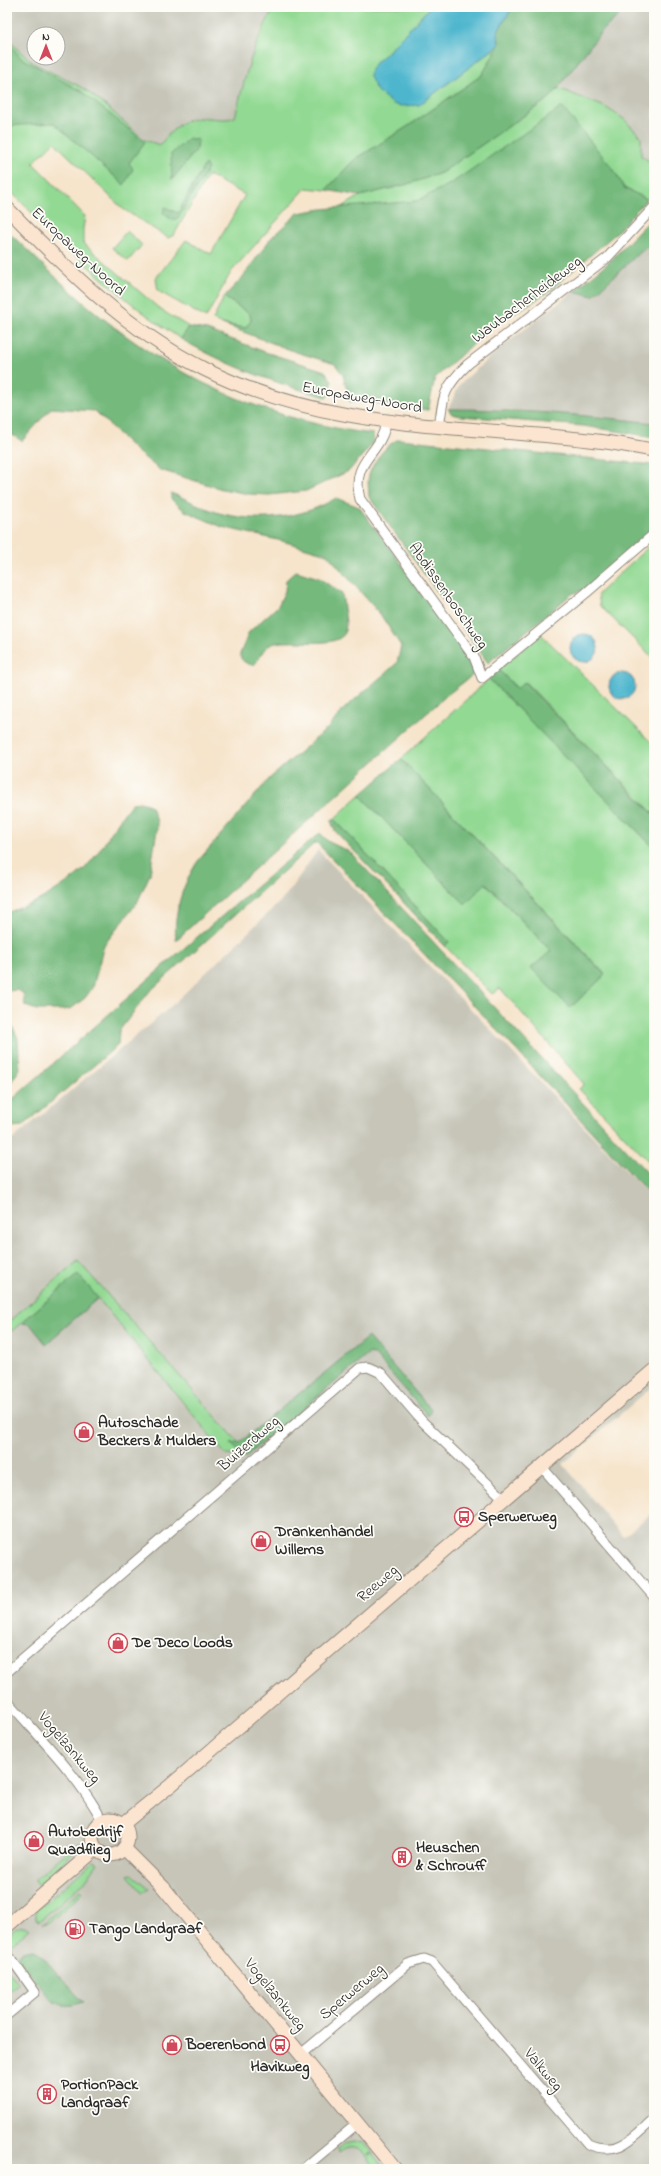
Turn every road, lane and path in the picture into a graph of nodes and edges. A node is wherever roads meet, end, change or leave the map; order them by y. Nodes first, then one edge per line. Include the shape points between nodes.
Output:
1 (654, 207) edge
2 (7, 208) edge
3 (386, 422) junction
4 (439, 428) junction
5 (654, 450) edge
6 (654, 534) edge
7 (654, 1370) edge
8 (541, 1466) junction
9 (503, 1498) junction
10 (654, 1597) edge
11 (7, 1672) edge
12 (7, 1700) edge
13 (102, 1820) junction
14 (123, 1824) junction
15 (124, 1848) junction
16 (96, 1850) junction
17 (7, 1926) edge
18 (7, 1953) edge
19 (424, 1959) joint
20 (7, 2015) edge
21 (301, 2054) junction
22 (654, 2119) edge
23 (358, 2123) junction
24 (303, 2169) edge
25 (395, 2169) edge

1 - 4 street, Waubacherheideweg via 607,258 468,364 451,380 442,405
2 - 3 street, Europaweg-Noord via 53,255 108,304 171,350 202,368 286,402
3 - 4 street, Europaweg-Noord
3 - 6 street, Abdissenboschweg via 384,434 360,470 356,484 360,499 474,656 482,678
4 - 5 street, Europaweg-Noord via 597,441
7 - 8 street, Reeweg
8 - 9 street, Reeweg
8 - 10 street
9 - 11 street, Buizerdweg via 422,1421 381,1372 368,1367 360,1368
9 - 14 street, Reeweg
12 - 13 street, Vogelzankweg via 78,1782
13 - 14 street via 115,1819
13 - 16 street via 91,1833
14 - 15 street via 128,1833
15 - 16 street via 114,1855
15 - 21 street, Vogelzankweg via 163,1887
16 - 17 street
18 - 20 street via 36,1992
19 - 21 street, Sperwerweg via 408,1964
19 - 22 street, Valkweg via 432,1962 588,2144 601,2150 623,2145
21 - 23 street, Vogelzankweg
23 - 24 street
23 - 25 street, Vogelzankweg

